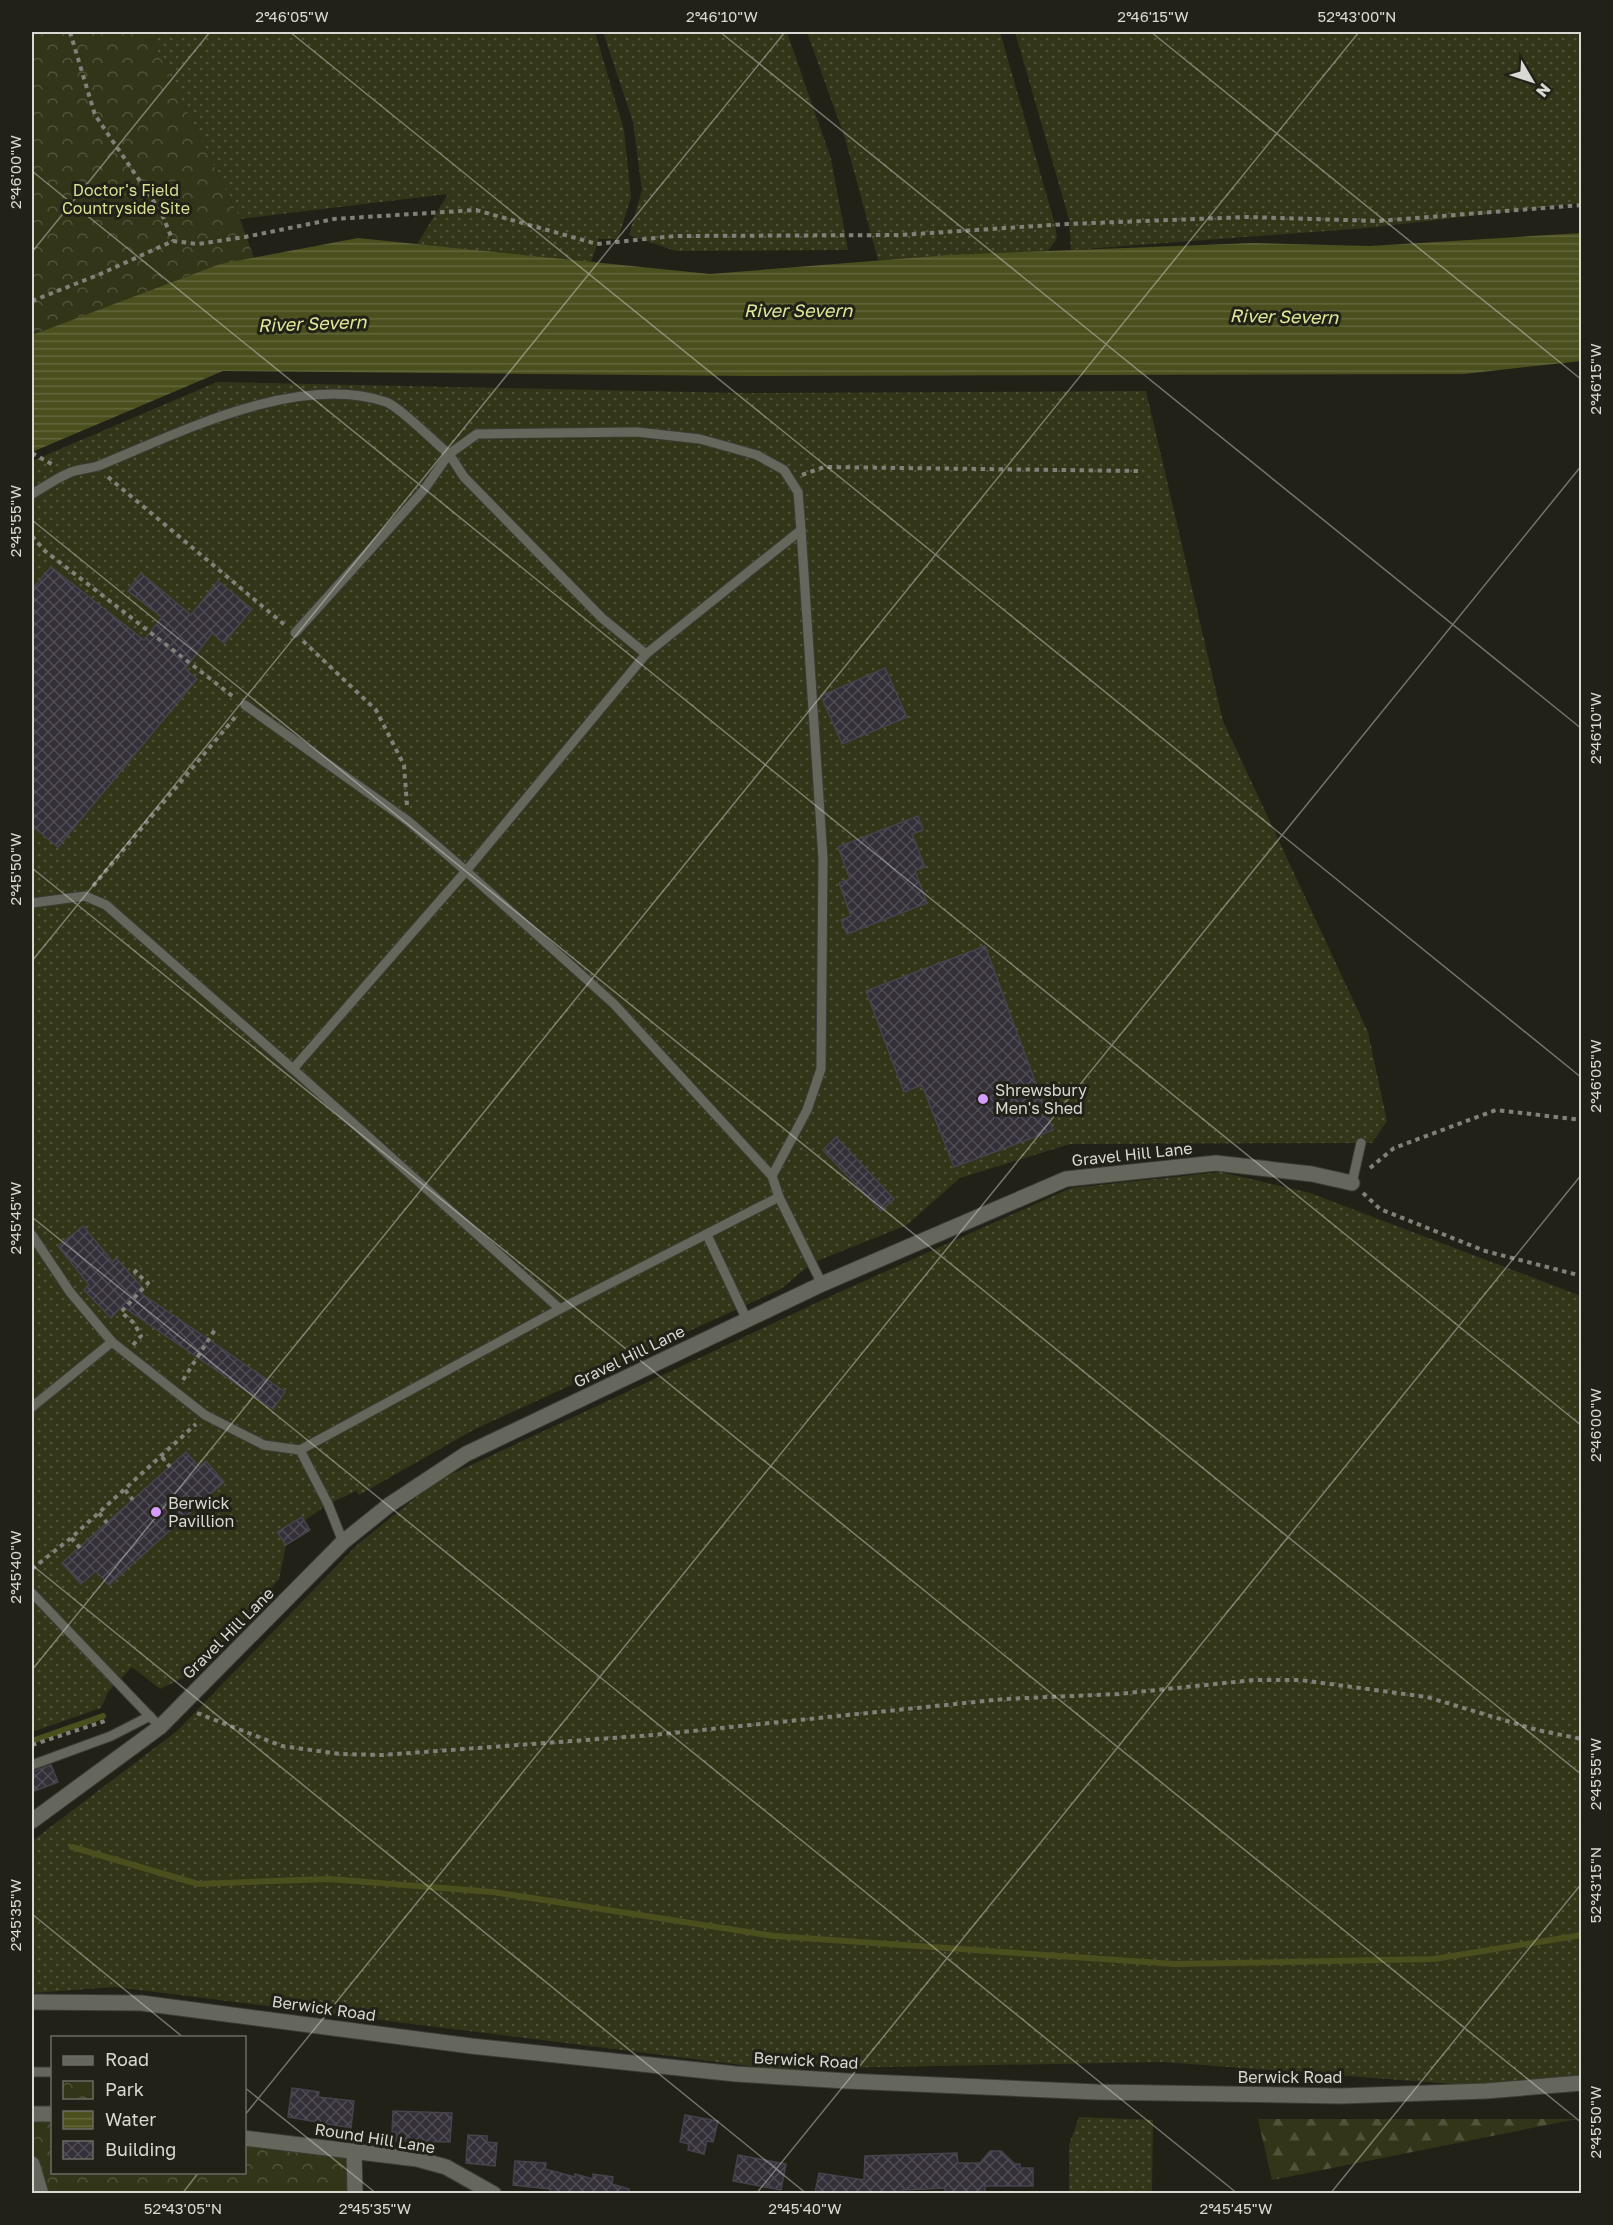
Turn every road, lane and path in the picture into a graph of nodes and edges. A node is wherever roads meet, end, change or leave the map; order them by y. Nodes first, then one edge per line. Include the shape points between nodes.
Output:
1 (70, 32) edge
2 (1581, 206) edge
3 (173, 241) junction
4 (32, 302) edge
5 (32, 453) edge
6 (449, 454) junction
7 (96, 466) junction
8 (1140, 471) dead end
9 (68, 473) junction
10 (790, 479) junction
11 (32, 494) edge
12 (801, 530) junction
13 (32, 536) edge
14 (294, 633) junction
15 (646, 654) junction
16 (245, 705) junction
17 (408, 821) junction
18 (466, 871) junction
19 (85, 896) junction
20 (32, 903) edge
21 (293, 1069) junction
22 (1581, 1120) edge
23 (1361, 1143) dead end
24 (772, 1176) junction
25 (1352, 1183) junction
26 (779, 1197) junction
27 (32, 1235) edge
28 (707, 1235) junction
29 (140, 1266) dead end
30 (1581, 1276) edge
31 (822, 1284) junction
32 (560, 1309) junction
33 (747, 1320) junction
34 (216, 1328) dead end
35 (112, 1342) junction
36 (126, 1354) junction
37 (174, 1393) junction
38 (32, 1407) edge
39 (205, 1415) junction
40 (300, 1450) junction
41 (162, 1457) junction
42 (170, 1467) dead end
43 (125, 1490) junction
44 (133, 1500) dead end
45 (99, 1513) junction
46 (107, 1523) dead end
47 (71, 1538) junction
48 (343, 1542) junction
49 (80, 1548) dead end
50 (32, 1569) edge
51 (32, 1593) edge
52 (184, 1703) junction
53 (113, 1718) dead end
54 (155, 1722) junction
55 (1581, 1739) edge
56 (32, 1745) edge
57 (32, 1765) edge
58 (32, 1821) edge
59 (32, 2002) edge
60 (32, 2072) edge
61 (51, 2072) edge
62 (1581, 2084) edge
63 (32, 2114) edge
64 (51, 2114) edge
65 (246, 2138) edge
66 (354, 2151) junction
67 (32, 2164) edge
68 (41, 2193) edge
69 (355, 2193) edge
70 (494, 2193) edge

1 - 3 path via 95,115 161,212
2 - 3 path via 1378,221 1247,217 900,235 675,236 597,244 476,210 334,219 198,244
3 - 4 path
5 - 9 path
6 - 7 lane via 389,403 354,394 315,394 224,415
6 - 10 lane via 477,434 637,432 700,439 757,455 784,470
6 - 14 lane via 423,491
6 - 15 lane via 464,477 602,618
7 - 9 lane
7 - 14 path
8 - 10 path via 824,467
9 - 11 lane
10 - 12 lane via 798,492
12 - 15 lane
12 - 24 lane via 823,859 821,1069 807,1110
13 - 16 path via 45,551
14 - 17 path via 376,710 404,765
15 - 18 lane
16 - 17 lane
16 - 19 path
17 - 18 lane
18 - 21 lane
18 - 24 lane via 614,1004
19 - 20 lane
19 - 21 lane via 106,905 154,944
21 - 32 lane
22 - 25 path via 1496,1110 1394,1148
23 - 25 lane
24 - 26 lane
25 - 30 path via 1380,1209 1485,1251
25 - 31 street, Gravel Hill Lane via 1312,1174 1216,1163 1066,1179
26 - 28 lane
26 - 31 lane
27 - 35 lane via 70,1292
28 - 32 lane
28 - 33 lane
29 - 36 path via 135,1272 148,1283 121,1312 141,1336
31 - 33 street, Gravel Hill Lane
32 - 40 lane
33 - 48 street, Gravel Hill Lane via 466,1454 389,1505
34 - 37 path
35 - 36 lane
35 - 38 lane
36 - 37 lane
37 - 39 lane
39 - 40 lane via 264,1445
39 - 41 path
40 - 48 lane
41 - 42 path
41 - 43 path
43 - 44 path
43 - 45 path
45 - 46 path
45 - 47 path
47 - 49 path
47 - 50 path
48 - 52 street, Gravel Hill Lane
51 - 54 lane
52 - 54 street, Gravel Hill Lane
52 - 55 path via 197,1713 282,1746 383,1755 652,1735 1004,1698 1300,1680 1427,1697
53 - 56 path
54 - 57 lane
54 - 58 street, Gravel Hill Lane
59 - 62 street, Berwick Road via 141,2003 471,2046 736,2074 847,2081 1097,2092 1341,2096
60 - 61 lane
63 - 64 street
65 - 66 street, Round Hill Lane
66 - 69 street
66 - 70 street, Round Hill Lane via 446,2167
67 - 68 street

